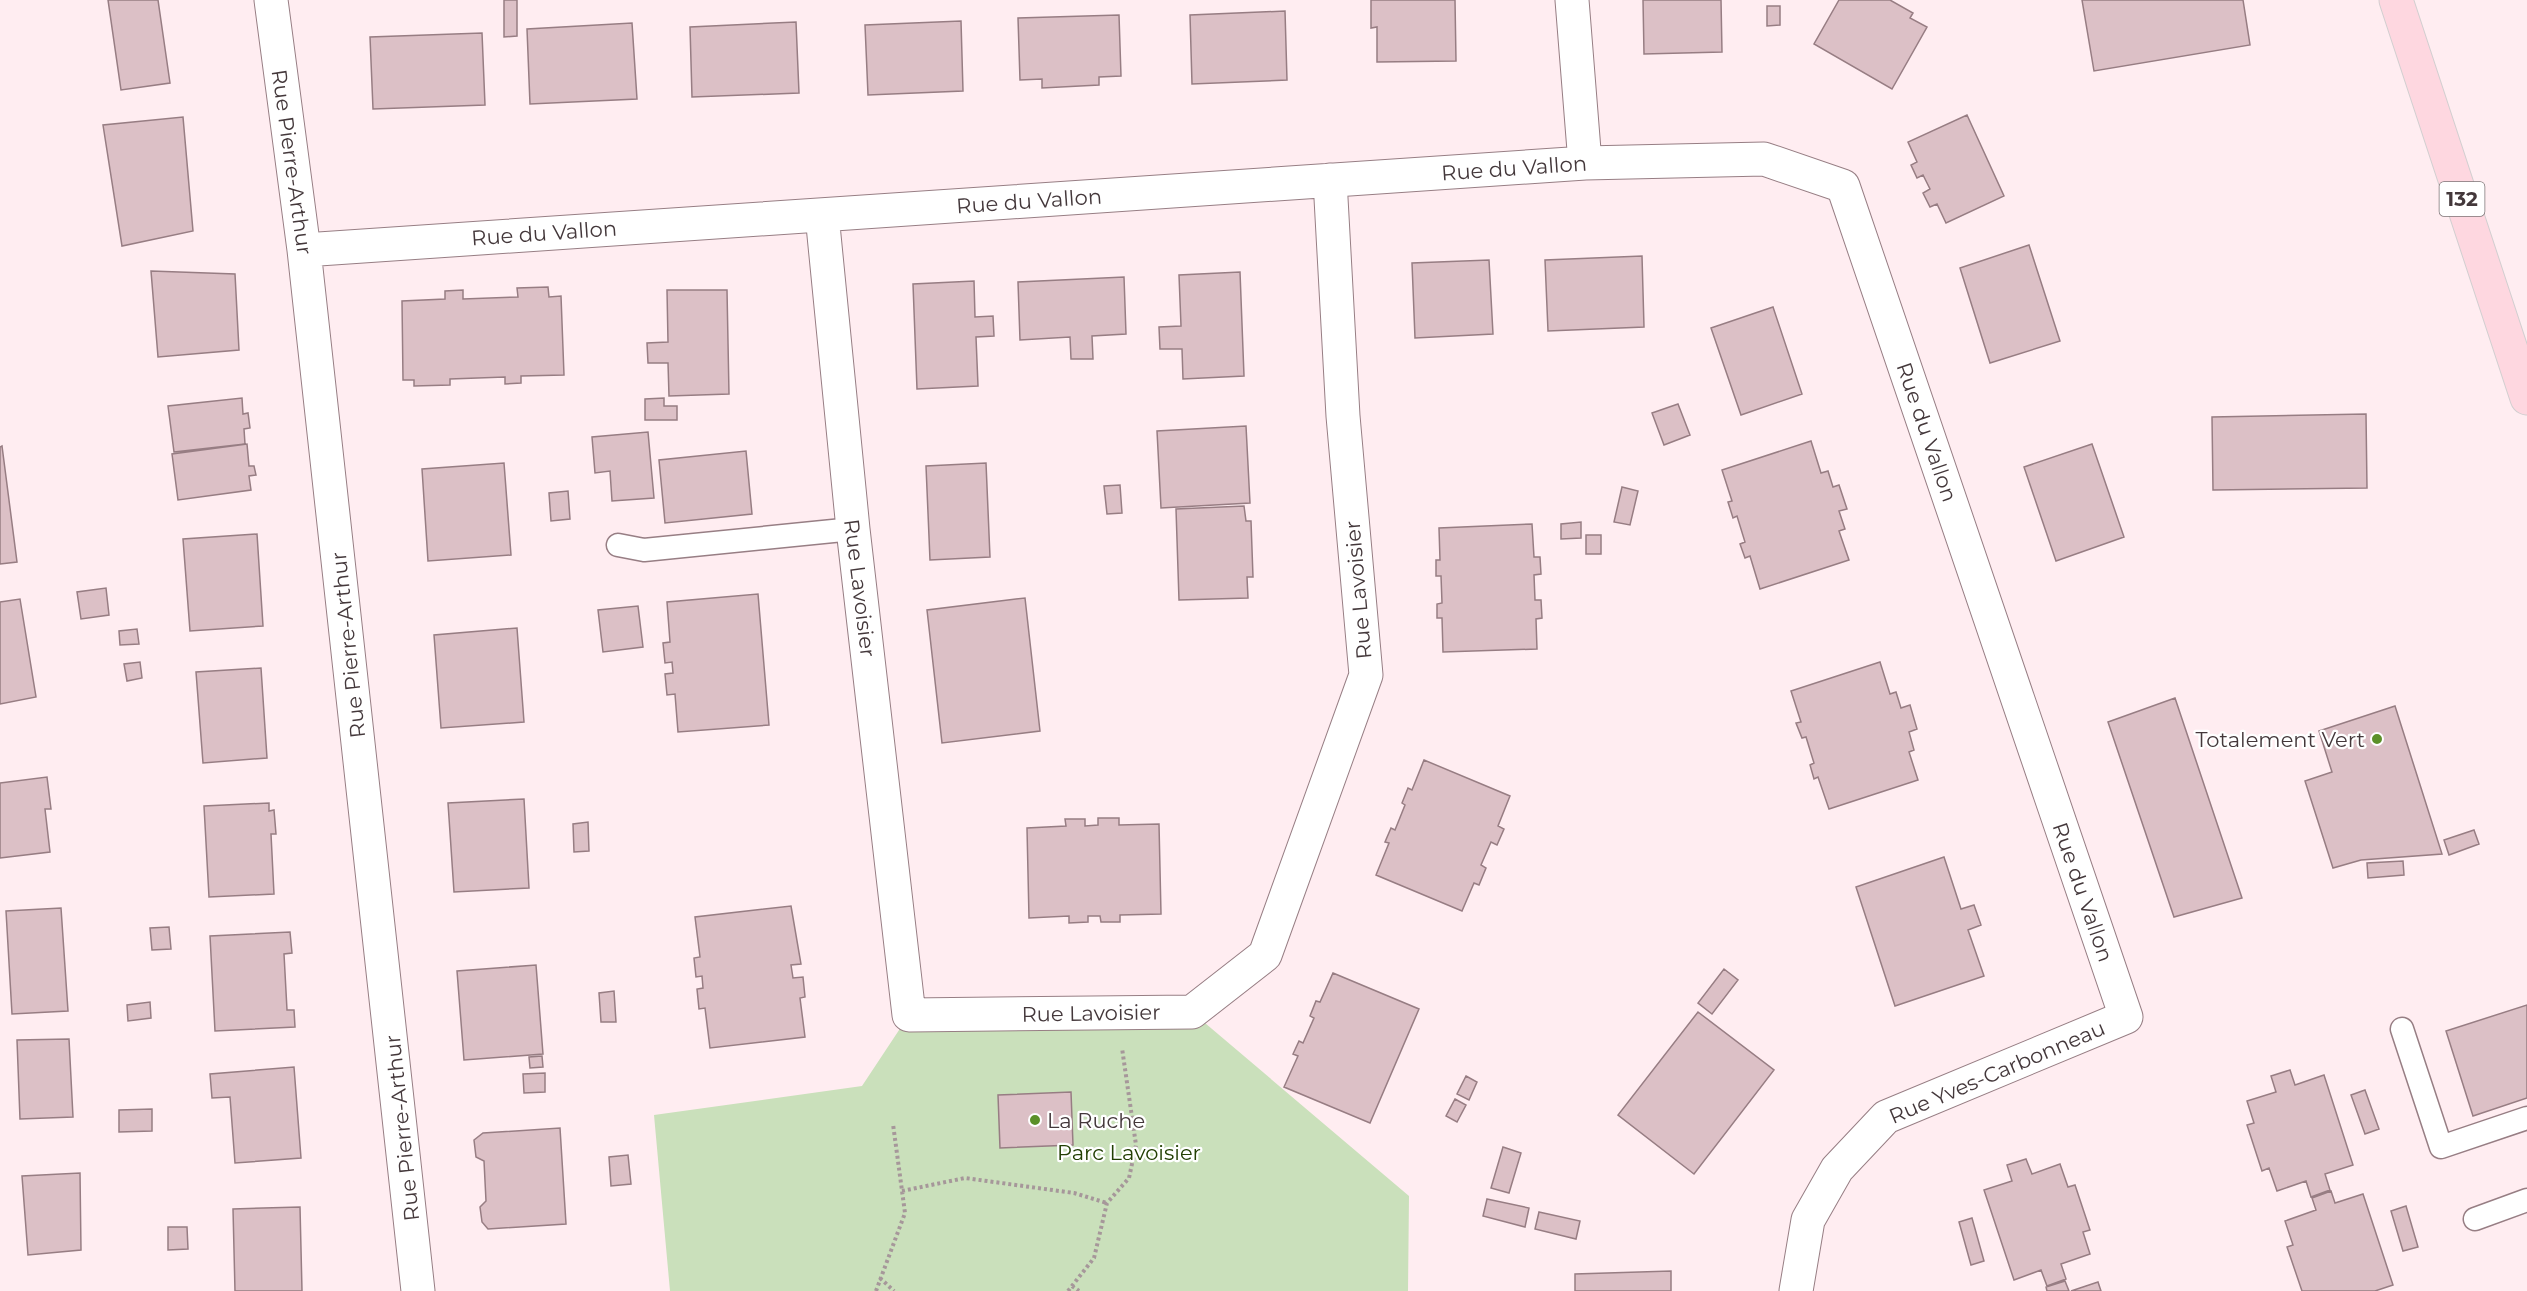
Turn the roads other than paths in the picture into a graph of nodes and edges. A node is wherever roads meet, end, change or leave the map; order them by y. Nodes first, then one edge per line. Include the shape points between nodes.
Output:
1 (271, 0) edge
2 (1572, 0) edge
3 (2396, 0) edge
4 (1585, 163) junction
5 (1330, 180) junction
6 (822, 215) junction
7 (304, 250) junction
8 (2527, 398) edge
9 (852, 529) junction
10 (618, 545) dead end
11 (2126, 1017) joint
12 (2402, 1029) dead end
13 (2527, 1118) edge
14 (2527, 1200) edge
15 (2475, 1219) dead end
16 (418, 1291) edge
17 (1796, 1291) edge

1 - 7 street, Rue Pierre-Arthur
2 - 4 street
3 - 8 main road, 132
4 - 5 street, Rue du Vallon
4 - 11 street, Rue du Vallon via 1764,159 1843,186
5 - 6 street, Rue du Vallon
5 - 9 street, Rue Lavoisier via 1342,416 1366,675 1265,955 1192,1012 909,1015
6 - 7 street, Rue du Vallon
6 - 9 street, Rue Lavoisier
7 - 16 street, Rue Pierre-Arthur
9 - 10 lane via 644,550
11 - 17 street, Rue Yves-Carbonneau via 1886,1117 1837,1169 1808,1220
12 - 13 lane via 2441,1147
14 - 15 lane

